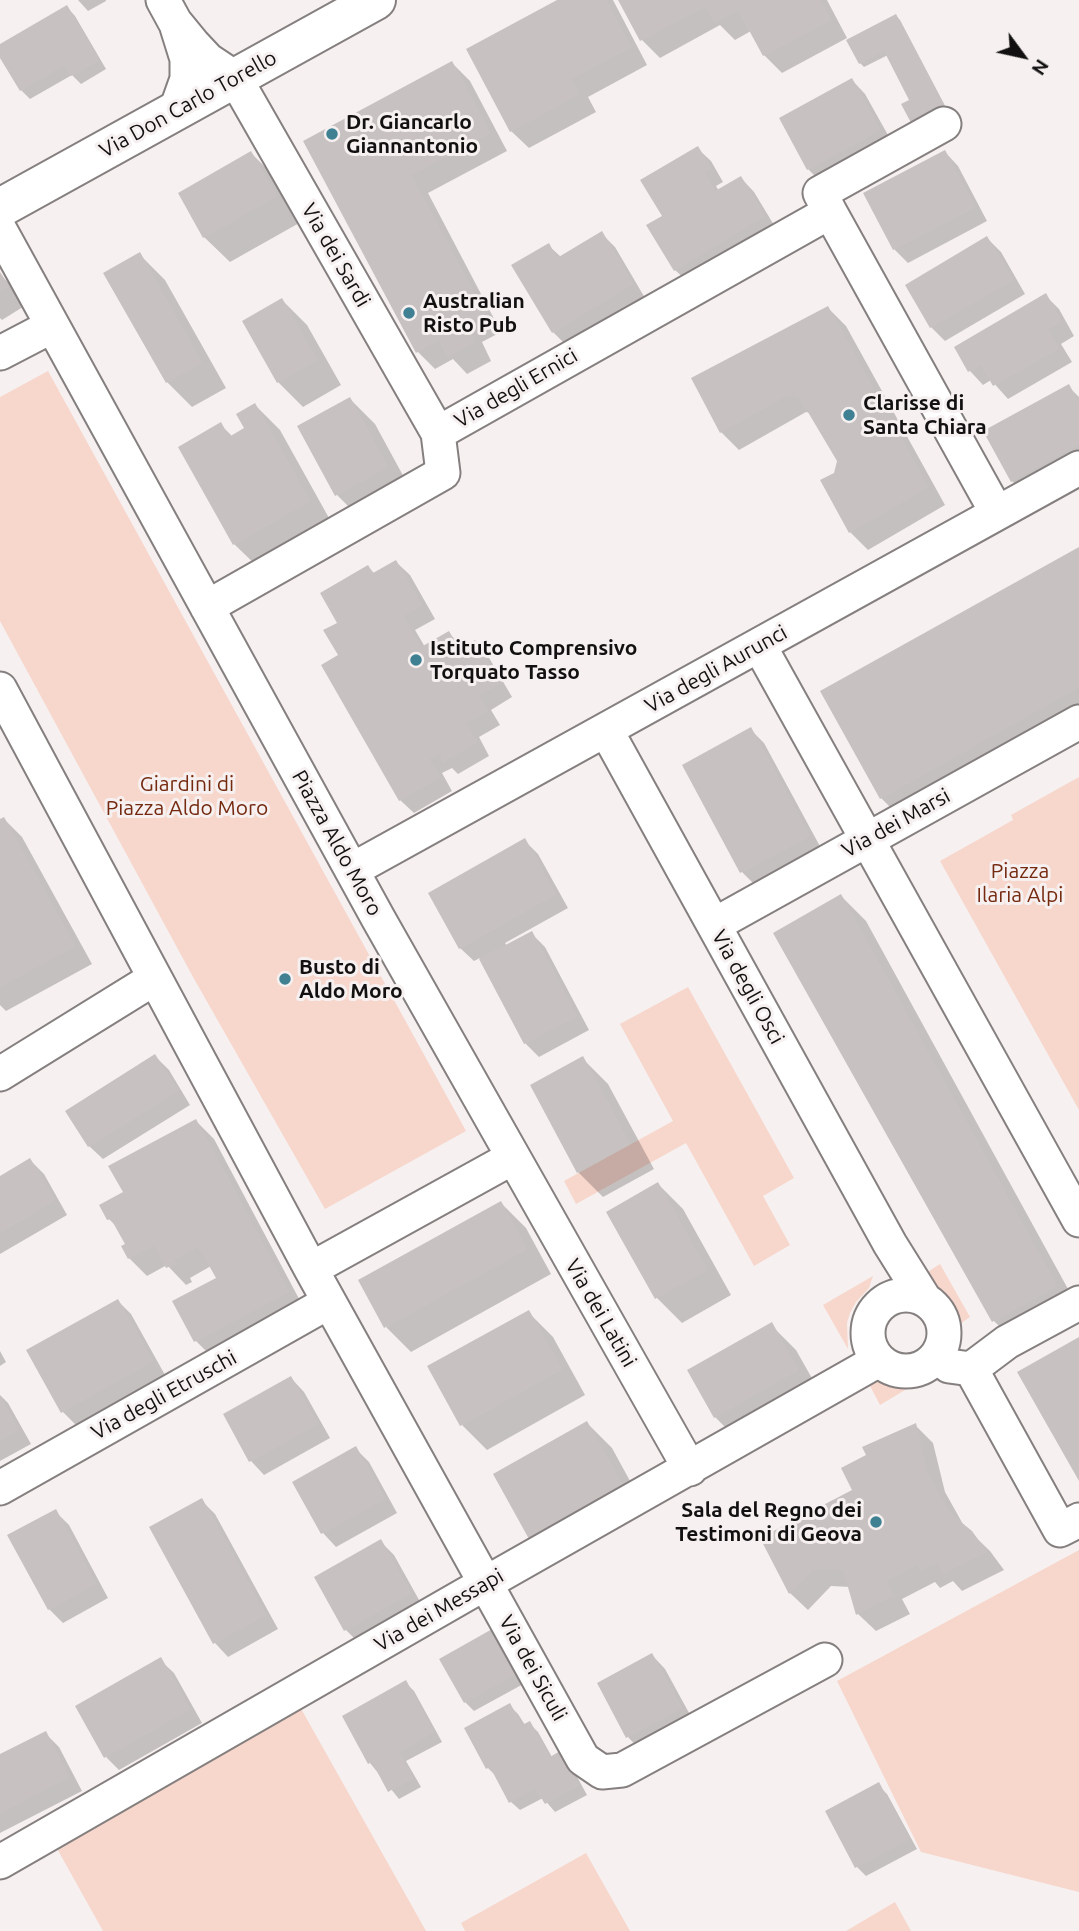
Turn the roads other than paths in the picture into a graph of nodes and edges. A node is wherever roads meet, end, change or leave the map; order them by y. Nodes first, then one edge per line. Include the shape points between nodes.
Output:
1 (376, 0) edge
2 (169, 11) edge
3 (235, 78) junction
4 (176, 110) junction
5 (944, 124) dead end
6 (0, 208) edge
7 (830, 212) junction
8 (0, 230) edge
9 (52, 326) junction
10 (0, 354) edge
11 (438, 433) junction
12 (1079, 468) edge
13 (997, 513) junction
14 (207, 607) junction
15 (759, 645) junction
16 (0, 689) edge
17 (1079, 722) edge
18 (606, 730) junction
19 (867, 840) junction
20 (352, 870) junction
21 (714, 925) junction
22 (155, 978) junction
23 (0, 1074) edge
24 (512, 1158) junction
25 (1079, 1220) edge
26 (890, 1244) junction
27 (310, 1269) junction
28 (891, 1297) junction
29 (925, 1300) junction
30 (329, 1302) junction
31 (1079, 1303) edge
32 (945, 1333) junction
33 (1007, 1342) junction
34 (879, 1360) junction
35 (929, 1364) junction
36 (971, 1369) junction
37 (690, 1469) junction
38 (0, 1488) edge
39 (1079, 1520) edge
40 (486, 1583) junction
41 (825, 1660) dead end
42 (0, 1862) edge

1 - 3 main road, Via Don Carlo Torello
2 - 3 street via 208,60
2 - 4 street via 187,60 187,79
3 - 4 main road, Via Don Carlo Torello
3 - 11 street, Via dei Sardi
4 - 6 main road, Via Don Carlo Torello
5 - 7 street via 820,193
7 - 11 street, Via degli Ernici
7 - 13 street
8 - 9 street, Piazza Aldo Moro
9 - 10 street
9 - 14 street, Piazza Aldo Moro
11 - 14 street, Via degli Ernici via 443,473
12 - 13 street, Via degli Aurunci
13 - 15 street, Via degli Aurunci
14 - 20 street, Piazza Aldo Moro
15 - 18 street, Via degli Aurunci
15 - 19 street
16 - 22 street
17 - 19 street, Via dei Marsi
18 - 20 street, Via degli Aurunci
18 - 21 street, Via degli Osci
19 - 21 street, Via dei Marsi
19 - 25 street
20 - 24 street, Piazza Aldo Moro
21 - 26 street, Via degli Osci
22 - 23 street
22 - 27 street
24 - 27 street
24 - 37 street, Via dei Latini
26 - 28 street, Via degli Osci
26 - 29 street, Via degli Osci
27 - 30 street
28 - 29 street via 915,1295
28 - 34 street via 873,1314 868,1326 871,1350
29 - 32 street via 940,1314
30 - 38 street, Via degli Etruschi
30 - 40 street, Via dei Siculi
31 - 33 street
32 - 33 street
32 - 35 street via 943,1345
33 - 36 street
34 - 35 street via 909,1372
34 - 37 street, Via dei Messapi
35 - 36 street
36 - 39 street via 1060,1530
37 - 40 street, Via dei Messapi
40 - 41 street, Via dei Siculi via 583,1759 603,1772 621,1770
40 - 42 street, Via dei Messapi

